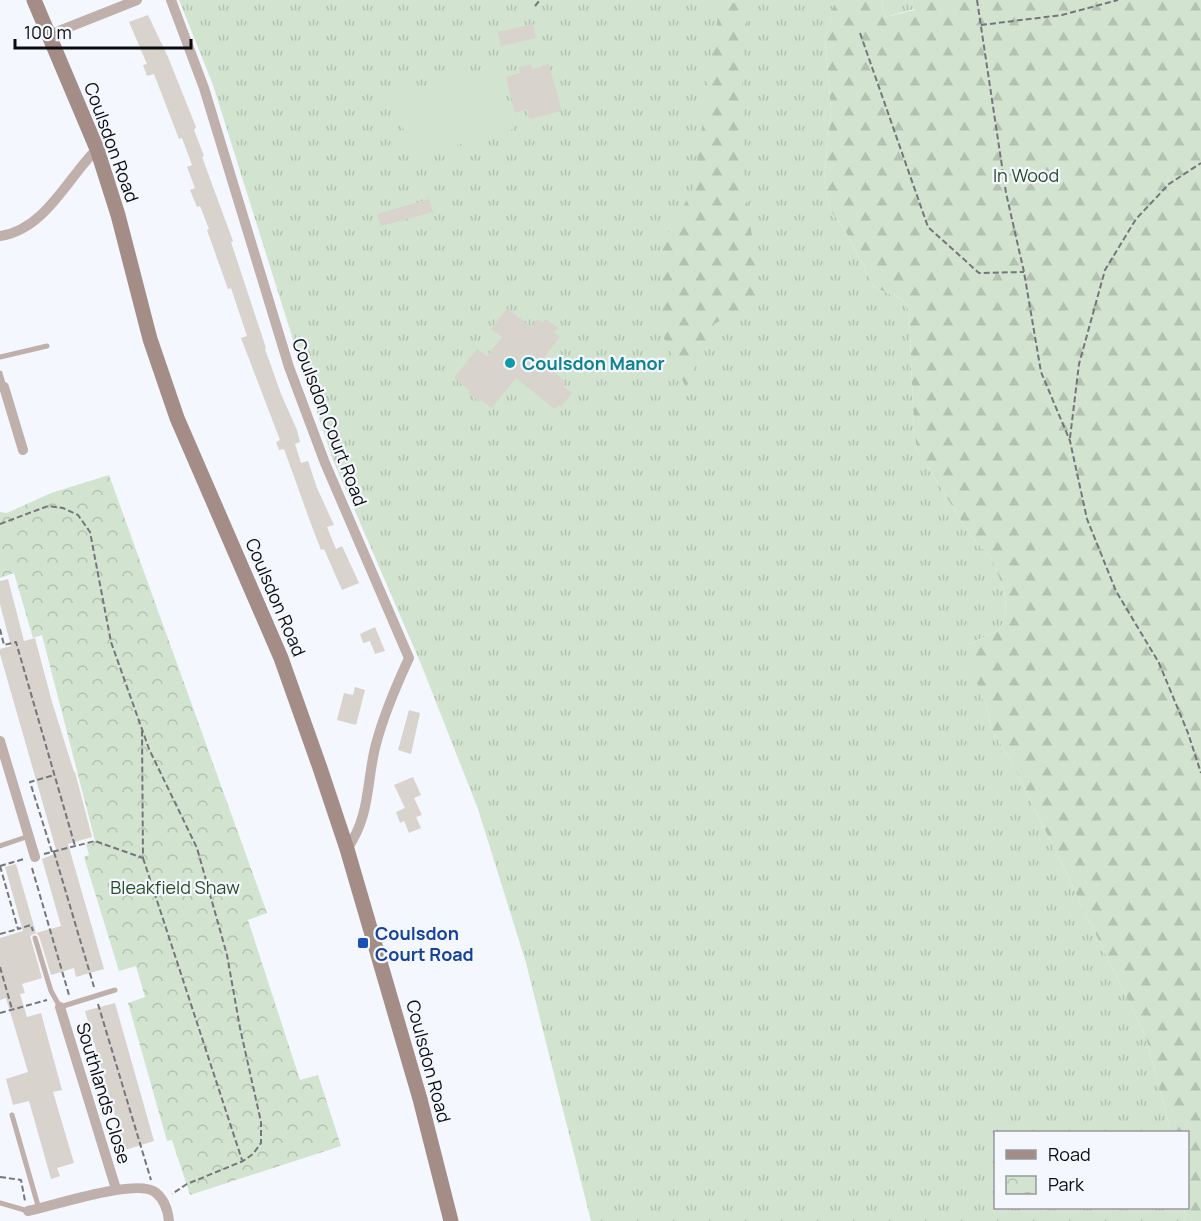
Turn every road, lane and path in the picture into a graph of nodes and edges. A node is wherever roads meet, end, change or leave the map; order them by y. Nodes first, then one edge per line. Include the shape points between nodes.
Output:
1 (34, 0) edge
2 (137, 0) edge
3 (171, 0) edge
4 (540, 0) edge
5 (977, 0) edge
6 (1118, 0) edge
7 (535, 6) dead end
8 (981, 25) junction
9 (860, 33) dead end
10 (49, 35) junction
11 (97, 148) junction
12 (1201, 162) edge
13 (0, 236) edge
14 (1024, 272) junction
15 (46, 346) dead end
16 (0, 357) edge
17 (0, 373) edge
18 (2, 387) edge
19 (1070, 441) junction
20 (23, 450) dead end
21 (0, 524) edge
22 (0, 629) edge
23 (4, 645) junction
24 (0, 646) edge
25 (142, 728) junction
26 (0, 741) edge
27 (1201, 773) edge
28 (54, 775) junction
29 (29, 836) junction
30 (0, 846) edge
31 (75, 846) junction
32 (347, 849) junction
33 (53, 852) junction
34 (35, 857) joint
35 (143, 858) junction
36 (0, 866) edge
37 (18, 928) junction
38 (0, 934) edge
39 (35, 938) joint
40 (0, 967) edge
41 (115, 990) dead end
42 (96, 995) junction
43 (62, 1003) junction
44 (12, 1010) junction
45 (0, 1013) edge
46 (12, 1115) dead end
47 (243, 1161) junction
48 (0, 1177) edge
49 (116, 1190) junction
50 (154, 1191) junction
51 (163, 1201) junction
52 (0, 1203) edge
53 (34, 1210) junction
54 (169, 1221) edge
55 (451, 1221) edge

1 - 10 main road, Coulsdon Road
2 - 10 street
3 - 32 street, Coulsdon Court Road via 204,88 290,368 325,464 409,658 375,745 363,819
4 - 7 path
5 - 8 path
6 - 8 path via 1062,15
8 - 14 path via 1006,193
9 - 14 path via 928,227 978,273
10 - 11 main road, Coulsdon Road
11 - 13 street via 39,216 11,234
11 - 32 main road, Coulsdon Road via 150,339 177,418 281,658
12 - 19 path via 1169,184 1136,219 1105,270 1079,364
14 - 19 path via 1041,372
15 - 16 lane
17 - 18 lane
18 - 20 street
19 - 27 path via 1087,519 1116,591 1159,663
21 - 25 path via 48,506 78,515 90,532 111,642
22 - 23 path
23 - 24 path
23 - 28 path via 16,642
25 - 35 path
25 - 47 path via 197,848 227,955 261,1122 261,1143
26 - 29 street
28 - 31 path
28 - 33 path via 30,782
29 - 30 lane
29 - 34 street
31 - 33 path
31 - 35 path via 95,841
32 - 55 main road, Coulsdon Road
33 - 34 path
33 - 42 path
35 - 47 path
36 - 37 path
36 - 43 path via 29,858
37 - 38 path
37 - 39 path via 31,925
39 - 43 lane
40 - 44 path
41 - 42 lane
42 - 43 lane
42 - 50 path
43 - 44 path
43 - 49 street, Southlands Close
44 - 45 path
46 - 53 lane
47 - 51 path via 186,1184
48 - 53 path via 21,1180
49 - 50 street via 136,1187
49 - 53 street
50 - 51 street
51 - 54 street
52 - 53 lane

